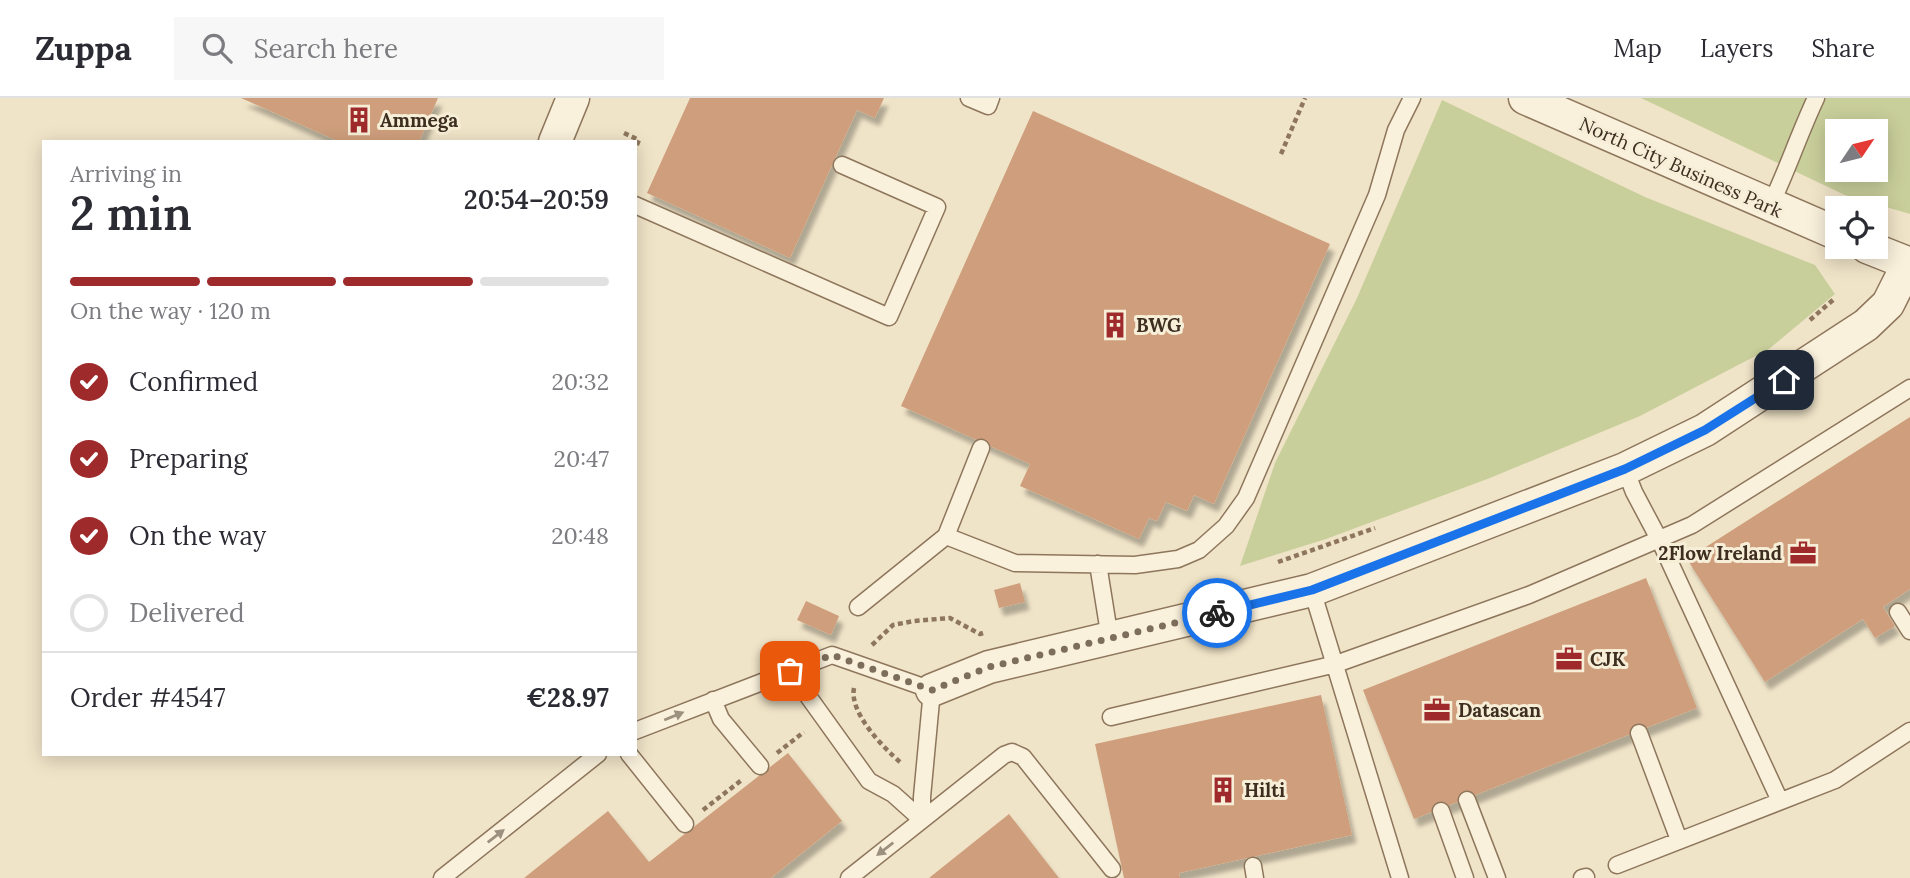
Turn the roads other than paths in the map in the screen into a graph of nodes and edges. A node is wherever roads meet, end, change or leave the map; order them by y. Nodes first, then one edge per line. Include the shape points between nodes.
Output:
1 (573, 98) edge
2 (969, 98) edge
3 (991, 98) edge
4 (1412, 98) edge
5 (1525, 98) edge
6 (1816, 98) edge
7 (556, 140) edge
8 (842, 165) dead end
9 (637, 206) edge
10 (1770, 206) junction
11 (1825, 229) edge
12 (1888, 256) edge
13 (1909, 264) edge
14 (1910, 388) edge
15 (981, 448) dead end
16 (1625, 469) junction
17 (946, 536) junction
18 (1660, 541) junction
19 (1098, 565) junction
20 (1312, 590) junction
21 (858, 607) dead end
22 (1898, 612) dead end
23 (1910, 631) edge
24 (1110, 639) junction
25 (1336, 664) junction
26 (790, 671) junction
27 (932, 690) junction
28 (713, 700) junction
29 (1111, 717) dead end
30 (637, 730) edge
31 (1910, 731) edge
32 (1639, 733) dead end
33 (595, 756) edge
34 (631, 756) edge
35 (760, 766) dead end
36 (1467, 800) dead end
37 (1780, 801) junction
38 (1441, 811) dead end
39 (922, 820) junction
40 (685, 824) dead end
41 (1679, 840) junction
42 (1617, 865) dead end
43 (1112, 869) dead end
44 (442, 878) edge
45 (849, 878) edge
46 (1400, 878) edge
47 (1465, 878) edge
48 (1497, 878) edge

1 - 7 street
2 - 3 lane via 988,106
4 - 19 lane via 1396,130 1377,195 1246,498 1226,526 1199,550 1178,559
5 - 10 street, North City Business Park
6 - 10 lane
8 - 9 lane via 937,207 889,317
10 - 11 street, North City Business Park
12 - 13 street
13 - 16 street via 1888,304 1866,325 1705,430
14 - 18 lane
15 - 17 lane
16 - 18 lane
16 - 20 street
17 - 19 lane via 1015,564
17 - 21 lane
18 - 25 lane via 1529,595
18 - 37 lane
19 - 24 lane
20 - 24 street
20 - 25 lane
22 - 23 lane
24 - 27 street via 989,667
25 - 29 lane
25 - 46 lane
26 - 27 lane via 832,655
26 - 28 lane
26 - 39 lane via 869,781 893,794
27 - 39 lane
30 -> 28 lane
28 - 35 lane via 721,719
31 - 37 lane via 1835,780
32 - 41 lane
44 -> 33 lane
34 - 40 lane
36 - 48 lane
37 - 41 lane
38 - 47 lane
39 - 43 lane via 1012,752 1023,757
39 -> 45 lane
41 - 42 lane

